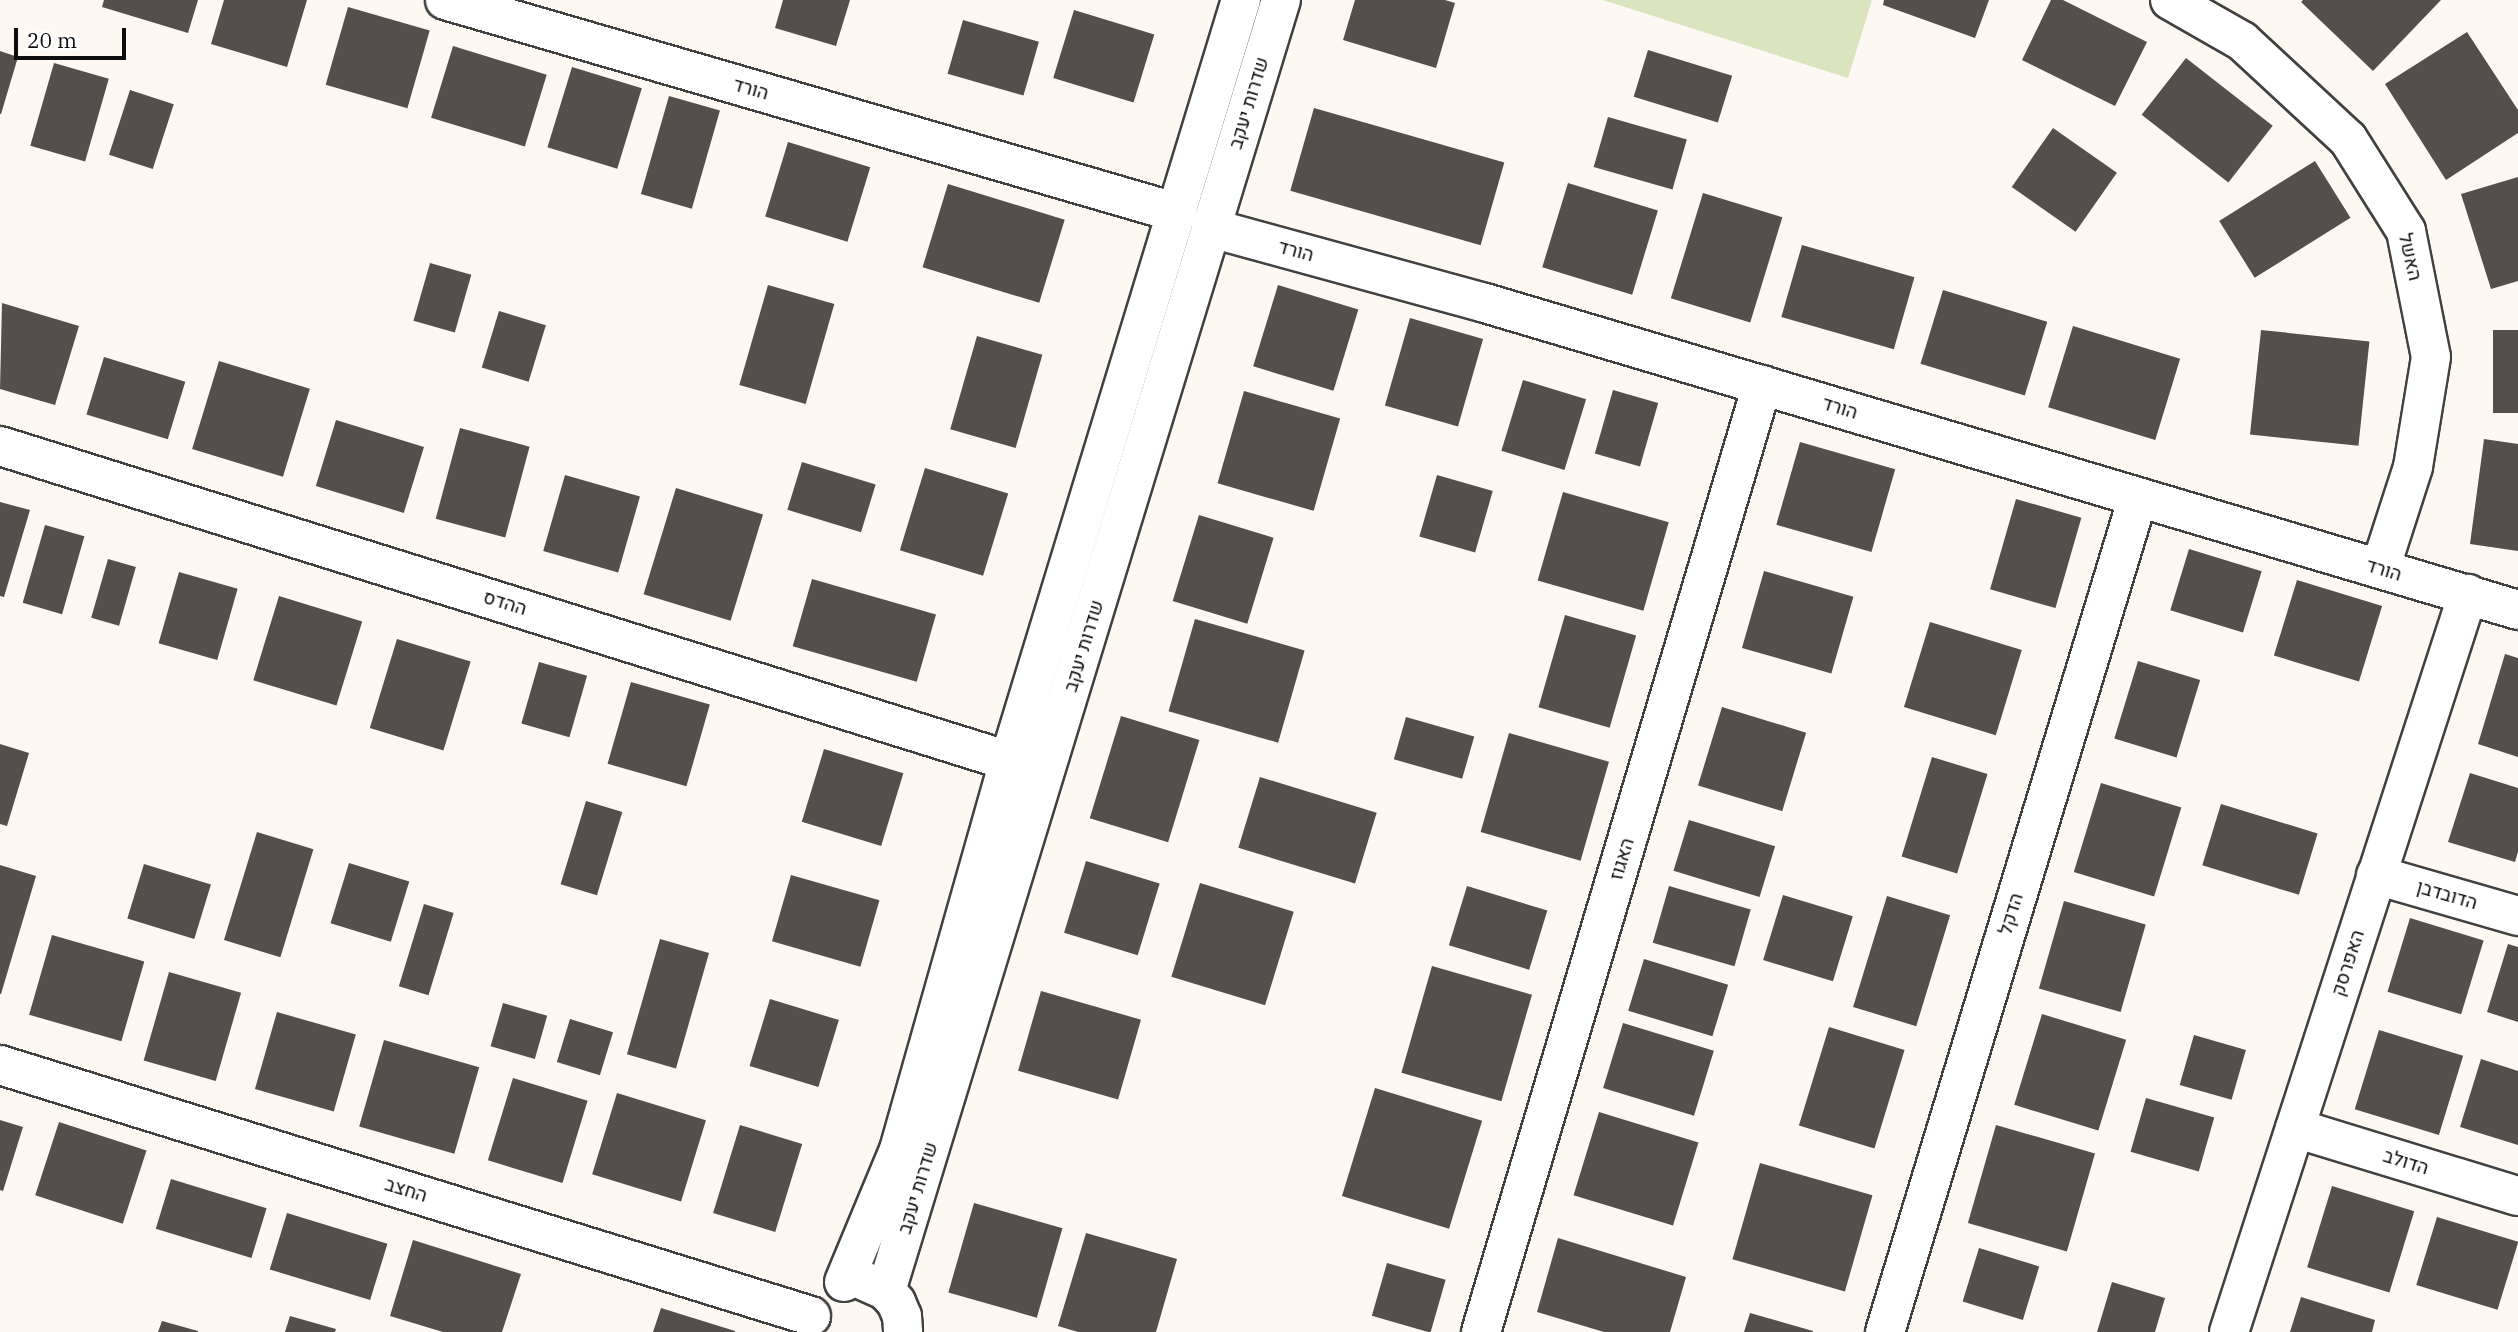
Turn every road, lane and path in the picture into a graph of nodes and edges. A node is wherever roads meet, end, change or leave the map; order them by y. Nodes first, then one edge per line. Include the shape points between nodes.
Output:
1 (445, 0) edge
2 (1241, 0) edge
3 (1281, 0) edge
4 (2170, 0) edge
5 (1195, 220) junction
6 (1762, 385) junction
7 (0, 446) edge
8 (2138, 497) junction
9 (2380, 569) junction
10 (2468, 594) junction
11 (2518, 610) edge
12 (1009, 761) junction
13 (2376, 875) junction
14 (2518, 916) edge
15 (0, 1065) edge
16 (2295, 1128) junction
17 (2518, 1196) edge
18 (844, 1282) junction
19 (886, 1291) junction
20 (811, 1324) edge
21 (902, 1332) edge
22 (1481, 1332) edge
23 (1885, 1332) edge
24 (2229, 1332) edge

1 - 5 street, הורד
2 - 5 street, שדרות יעקב
3 - 5 street, שדרות יעקב
4 - 9 street, האשל via 2242,41 2348,139 2406,231 2431,357 2413,467
5 - 6 street, הורד
5 - 12 street, שדרות יעקב
5 - 19 street, שדרות יעקב
6 - 8 street, הורד
6 - 22 street, האגוז
7 - 12 street, ההדס
8 - 9 street, הורד
8 - 23 street, הדקל
9 - 10 street, הורד
10 - 11 street, הורד
10 - 13 street, האפרסק
12 - 18 street, שדרות יעקב via 899,1150
13 - 14 street, הדובדבן
13 - 16 street, האפרסק
15 - 20 street, החצב
16 - 17 street, הדולב
16 - 24 street, האפרסק
18 - 19 street via 859,1280
18 - 20 street via 823,1294
19 - 21 street via 902,1316

